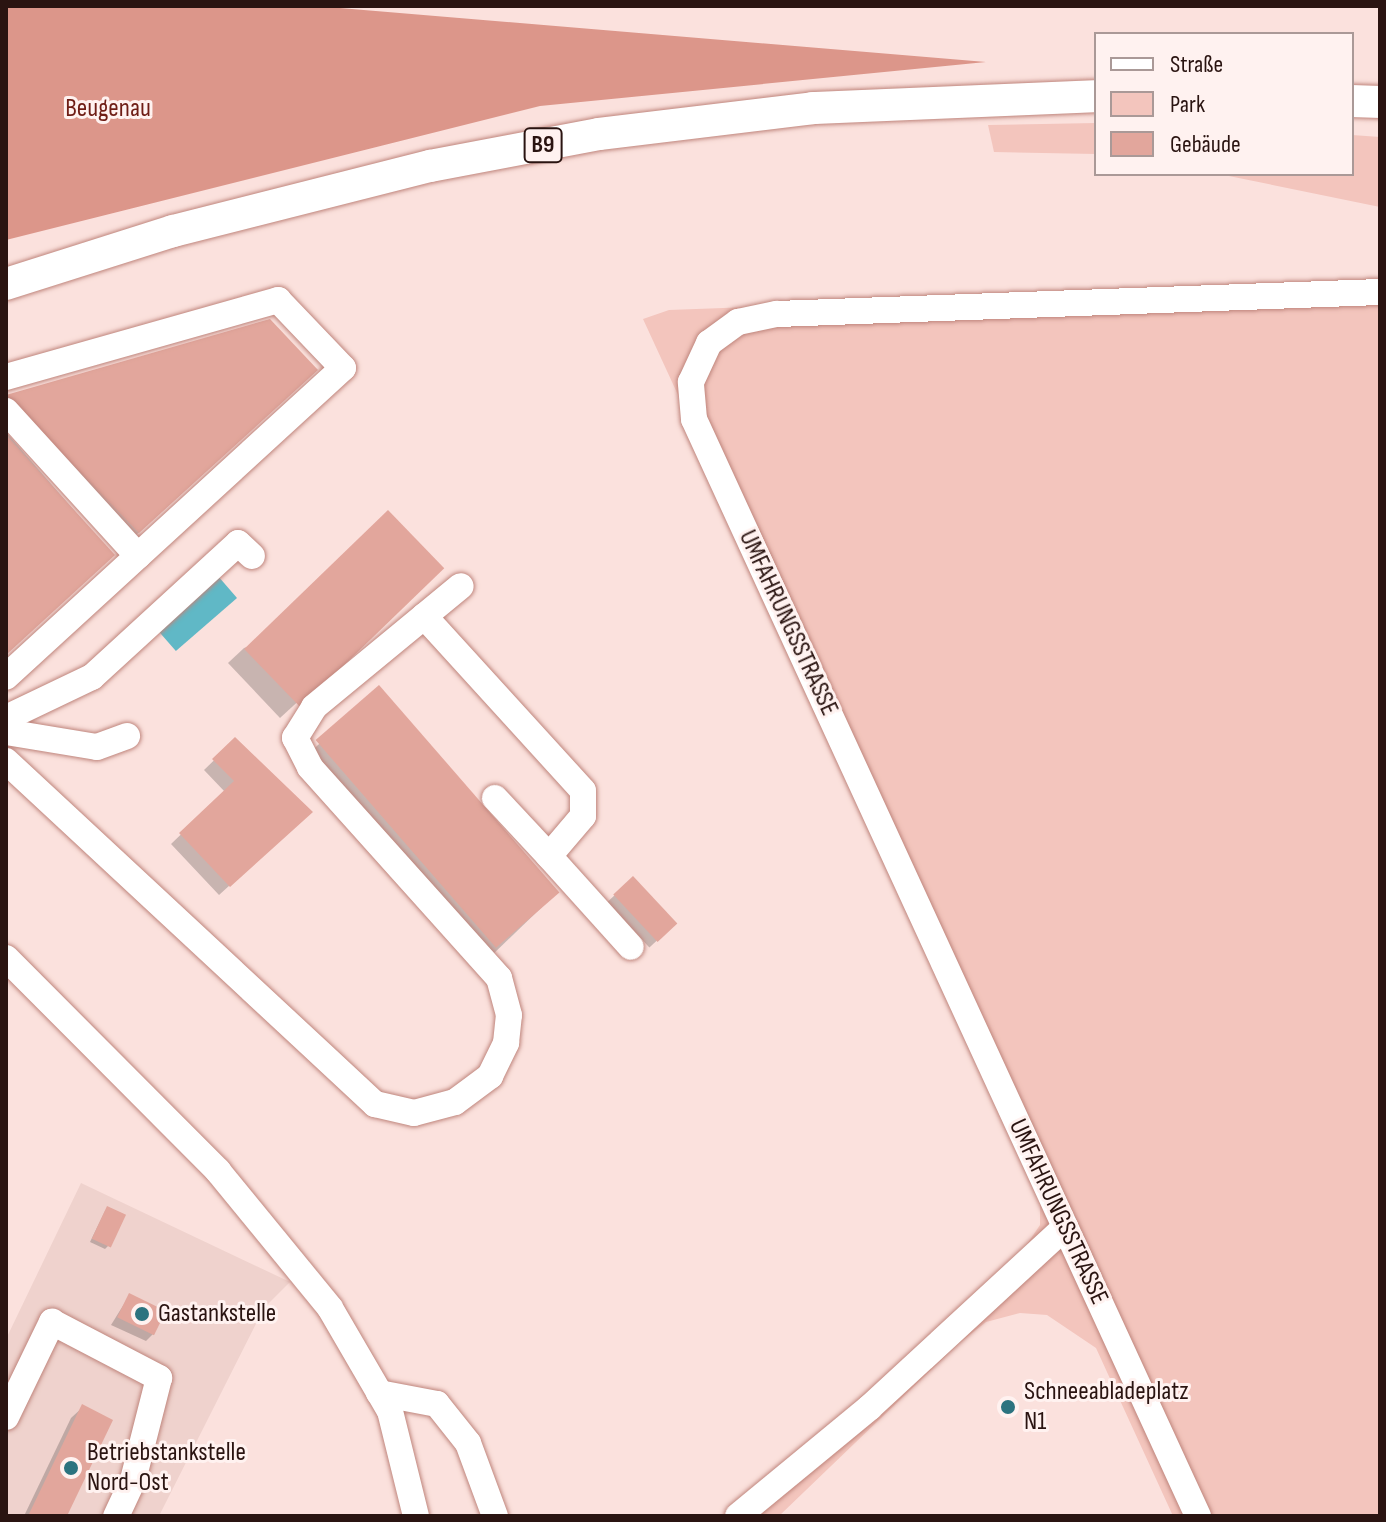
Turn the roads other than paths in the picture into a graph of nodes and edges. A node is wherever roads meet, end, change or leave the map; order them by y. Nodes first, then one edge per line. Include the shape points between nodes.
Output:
1 (1094, 96) edge
2 (1354, 101) edge
3 (1380, 102) edge
4 (6, 284) edge
5 (1380, 292) edge
6 (6, 377) edge
7 (6, 411) edge
8 (138, 556) junction
9 (252, 556) dead end
10 (461, 586) dead end
11 (424, 616) junction
12 (6, 677) edge
13 (6, 718) edge
14 (6, 732) edge
15 (127, 736) dead end
16 (6, 761) edge
17 (495, 798) dead end
18 (549, 856) junction
19 (631, 947) dead end
20 (6, 958) edge
21 (1065, 1227) junction
22 (379, 1393) junction
23 (6, 1417) edge
24 (116, 1516) edge
25 (416, 1516) edge
26 (495, 1516) edge
27 (738, 1516) edge
28 (1198, 1516) edge

1 - 4 main road, B9 via 813,108 599,134 430,166 173,231
2 - 3 main road
5 - 21 lane, UMFAHRUNGSSTRASSE via 777,314 738,322 709,343 691,382 694,419
6 - 8 lane via 278,300 343,368
7 - 8 lane
8 - 12 lane
9 - 13 lane via 238,543 92,677
10 - 11 lane
11 - 16 lane via 314,707 295,738 310,767 499,978 509,1015 506,1043 490,1076 455,1102 414,1113 375,1104
11 - 18 lane via 583,791 583,816
14 - 15 lane via 97,747
17 - 18 lane
18 - 19 lane
20 - 22 lane via 269,1229 330,1308
21 - 27 lane via 869,1408
21 - 28 lane, UMFAHRUNGSSTRASSE
22 - 25 lane
22 - 26 lane via 437,1404 468,1443
23 - 24 lane via 52,1322 159,1378 133,1480

